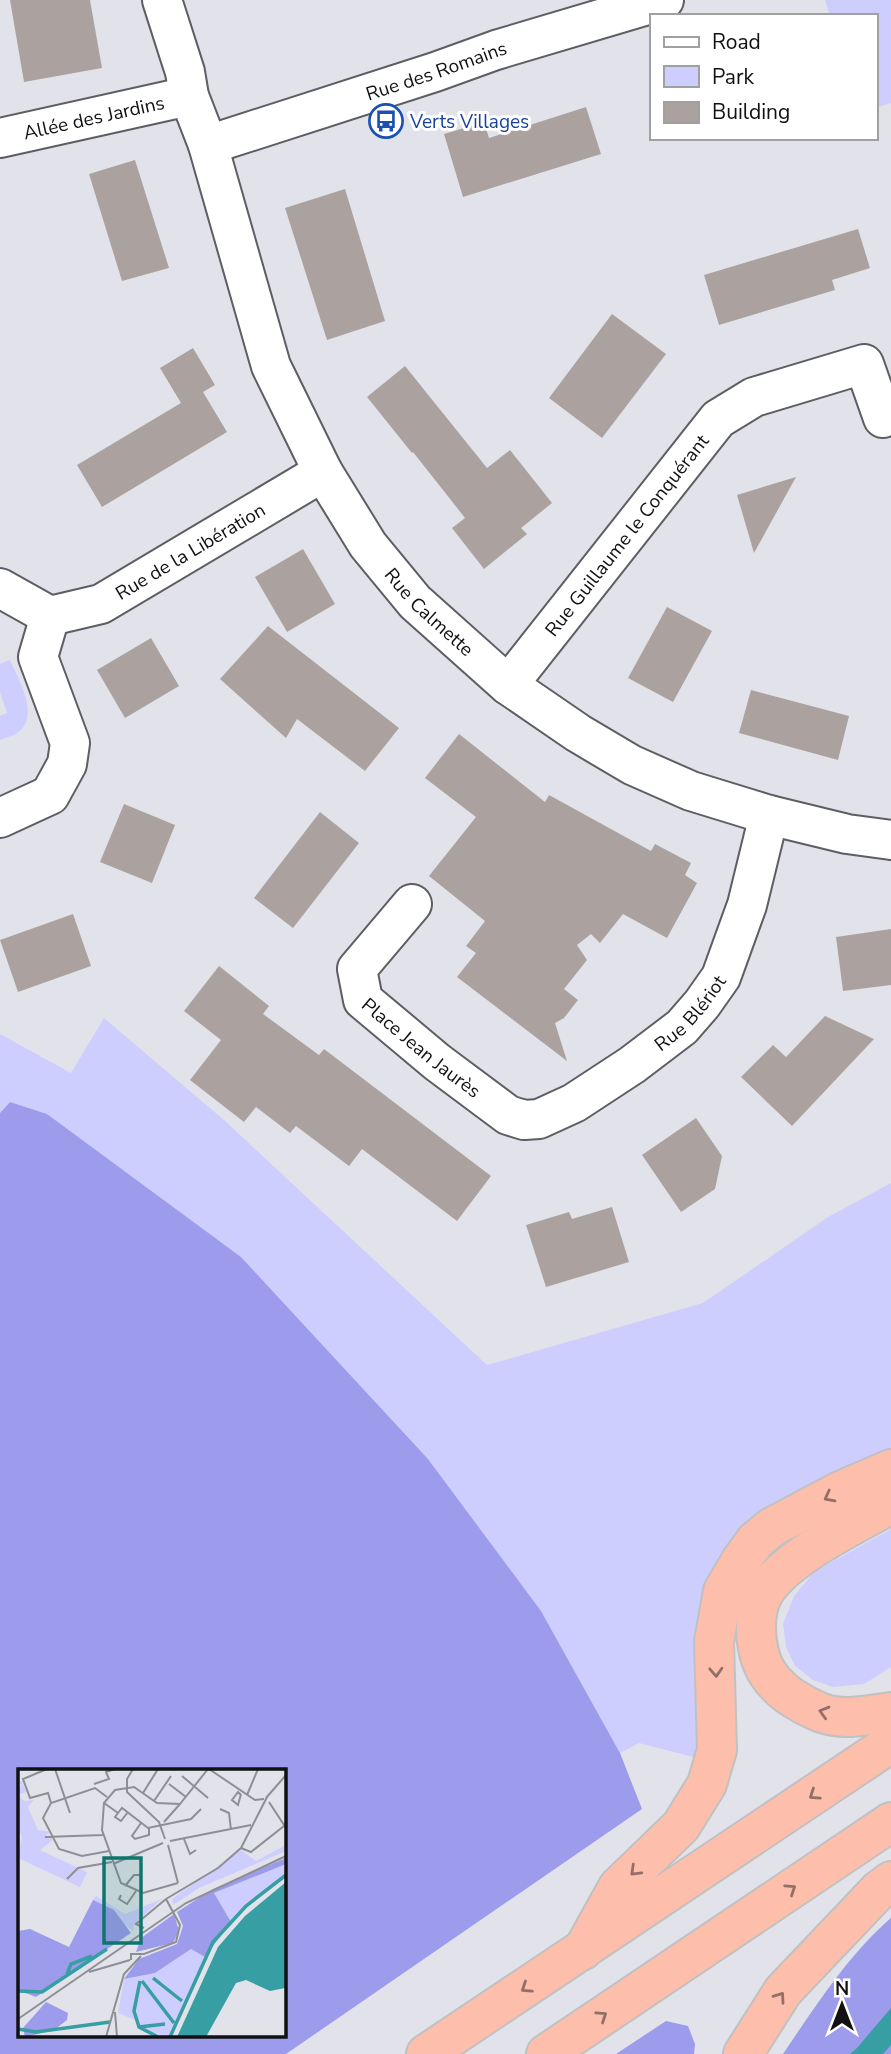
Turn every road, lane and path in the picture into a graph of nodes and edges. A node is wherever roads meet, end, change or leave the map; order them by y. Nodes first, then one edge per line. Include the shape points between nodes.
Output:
1 (162, 0) edge
2 (664, 0) edge
3 (189, 96) junction
4 (0, 138) edge
5 (208, 145) junction
6 (883, 418) dead end
7 (323, 472) junction
8 (0, 589) edge
9 (50, 616) junction
10 (508, 685) junction
11 (769, 815) junction
12 (0, 818) edge
13 (891, 840) edge
14 (412, 904) dead end
15 (508, 1115) joint
16 (891, 1469) edge
17 (891, 1504) edge
18 (891, 1712) edge
19 (891, 1743) edge
20 (891, 1822) edge
21 (891, 1881) edge
22 (583, 1950) junction
23 (426, 2054) edge
24 (546, 2054) edge
25 (743, 2054) edge

1 - 3 street, Rue Calmette
2 - 5 street, Rue des Romains
3 - 4 street, Allée des Jardins
3 - 5 street, Rue Calmette
5 - 7 street, Rue Calmette via 271,366
6 - 10 street, Rue Guillaume le Conquérant via 864,364 754,397 718,419
7 - 9 street, Rue de la Libération via 101,604
7 - 10 street, Rue Calmette via 368,545 415,601
8 - 9 street
9 - 12 street via 38,657 70,743 67,764 50,795
10 - 11 street, Rue Calmette via 632,765 691,791
11 - 13 street, Rue Calmette
11 - 15 street, Rue Blériot via 747,905 721,977 682,1027 574,1102 539,1119
14 - 15 street, Place Jean Jaurès via 357,969 363,1000
16 -> 22 highway via 772,1527 740,1562 723,1591 714,1642 718,1750 707,1784 681,1826 618,1887
18 -> 17 highway via 855,1717 823,1714 787,1695 771,1679 756,1642 757,1608 781,1572
19 -> 22 highway
24 -> 20 highway
25 -> 21 highway via 783,1991
22 -> 23 highway

